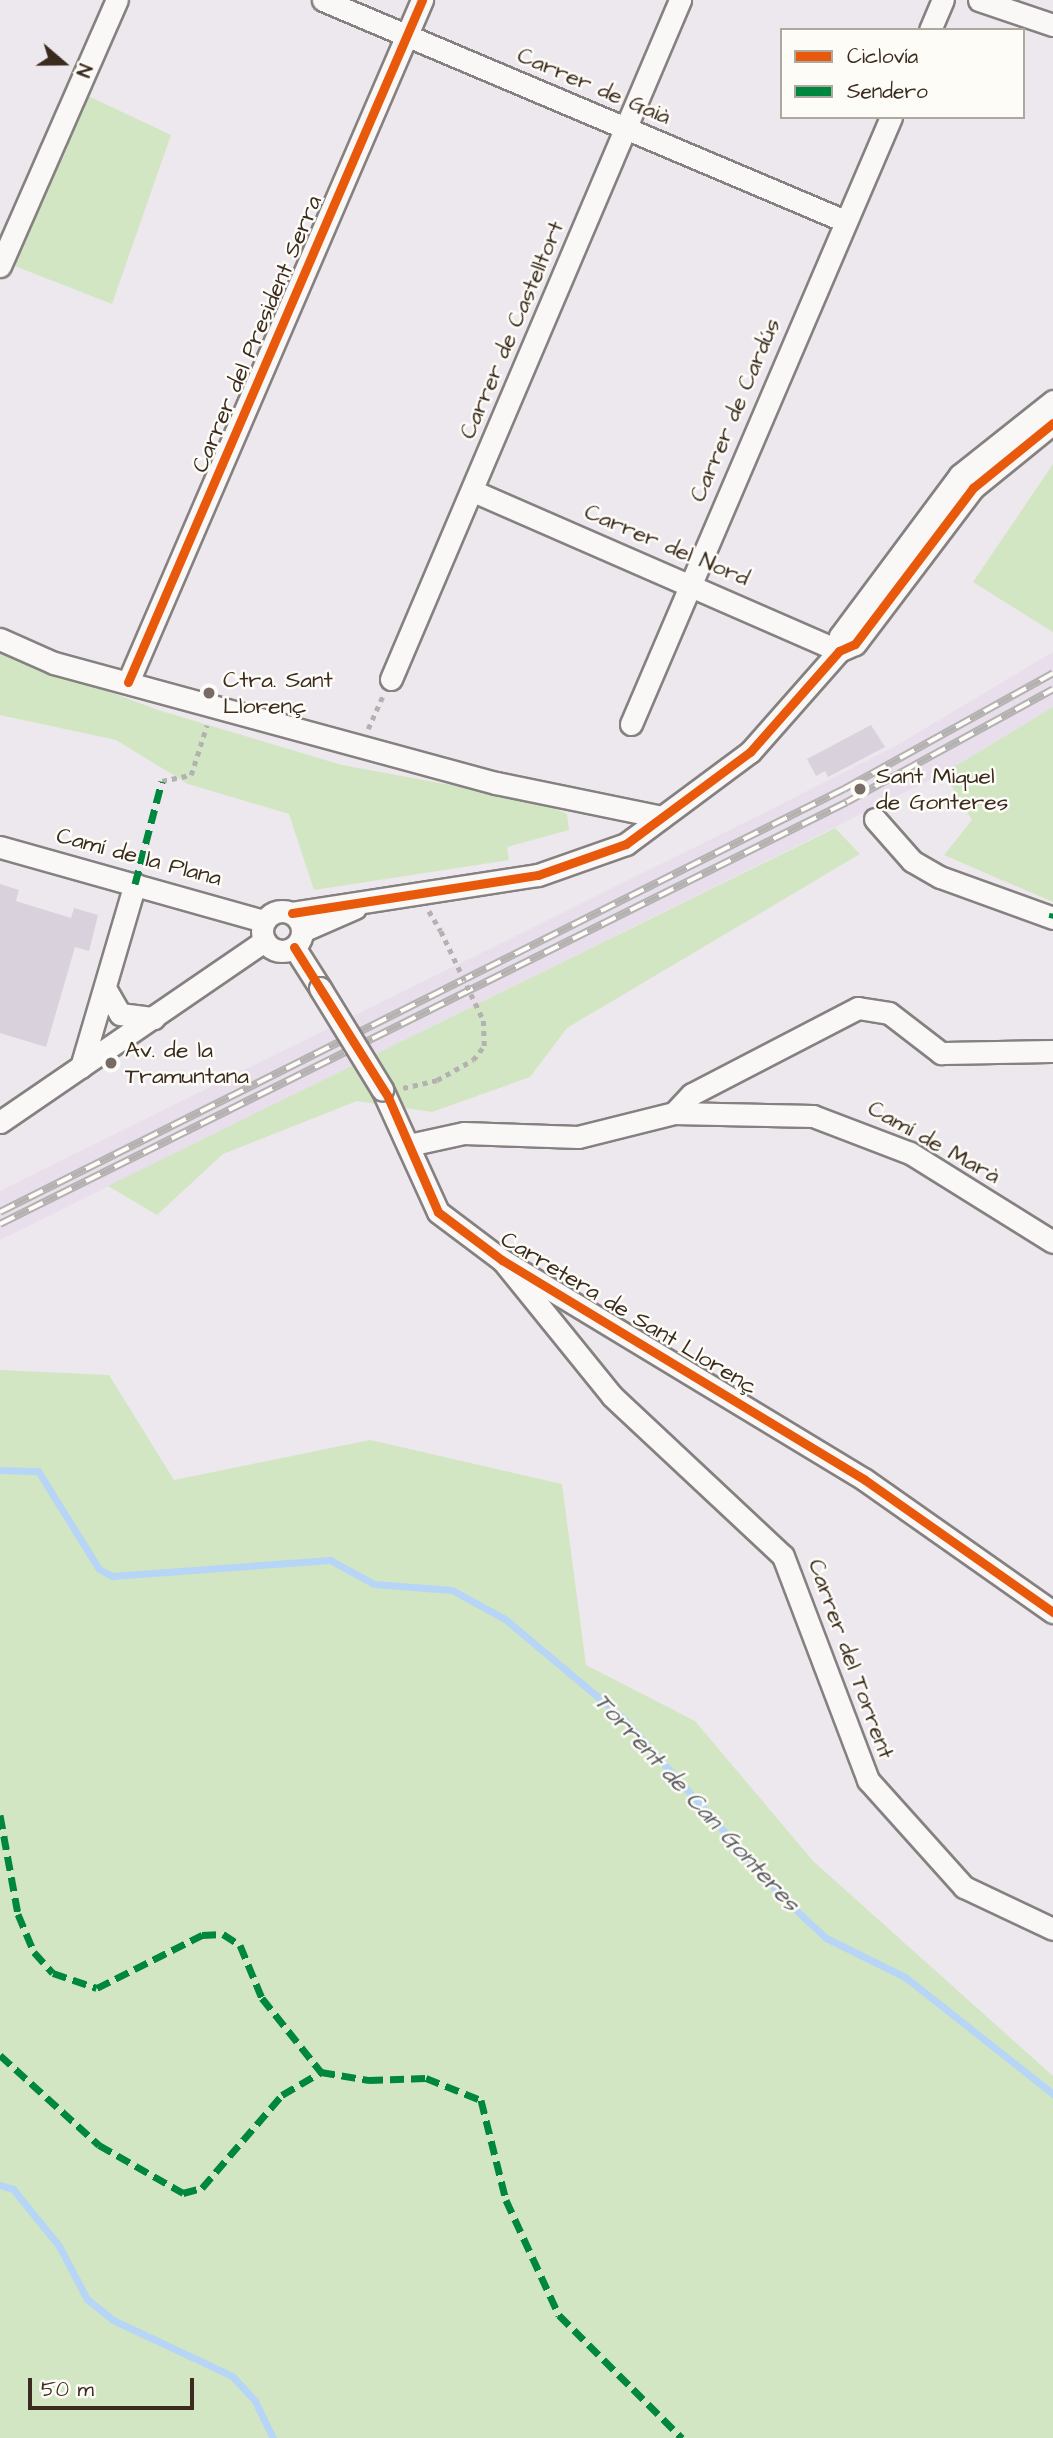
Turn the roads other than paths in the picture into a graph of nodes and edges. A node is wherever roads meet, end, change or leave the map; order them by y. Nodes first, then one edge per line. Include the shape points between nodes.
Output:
1 (117, 0) edge
2 (323, 0) edge
3 (422, 0) edge
4 (680, 0) edge
5 (943, 0) edge
6 (979, 0) edge
7 (1053, 25) edge
8 (931, 28) edge
9 (407, 36) junction
10 (890, 119) edge
11 (626, 127) junction
12 (845, 221) junction
13 (2, 258) edge
14 (1053, 401) edge
15 (1053, 423) edge
16 (473, 491) junction
17 (690, 582) junction
18 (0, 639) edge
19 (839, 651) junction
20 (391, 679) road end
21 (128, 682) junction
22 (631, 724) dead end
23 (662, 817) junction
24 (875, 819) dead end
25 (0, 847) edge
26 (135, 884) junction
27 (1053, 918) edge
28 (296, 930) junction
29 (264, 931) junction
30 (105, 988) junction
31 (154, 1018) junction
32 (1053, 1051) edge
33 (81, 1067) junction
34 (674, 1113) junction
35 (0, 1122) edge
36 (408, 1145) junction
37 (1053, 1242) edge
38 (502, 1260) junction
39 (1053, 1612) edge
40 (1053, 1929) edge

1 - 13 street
2 - 9 street, Carrer de Gaià
3 - 9 street, Carrer del President Serra
4 - 11 street, Carrer de Castelltort
5 - 8 street
6 - 7 street
9 - 11 street, Carrer de Gaià
9 - 21 street, Carrer del President Serra
10 - 12 street, Carrer de Cardús
11 - 12 street, Carrer de Gaià
11 - 16 street, Carrer de Castelltort
12 - 17 street, Carrer de Cardús
14 - 19 street via 952,485 840,636
15 - 19 street via 973,488 855,644
16 - 17 street, Carrer del Nord
16 - 20 street, Carrer de Castelltort
17 - 19 street, Carrer del Nord
17 - 22 street, Carrer de Cardús
18 - 21 street via 54,663
19 - 23 street via 750,752
21 - 23 street via 551,797
23 - 28 street via 626,844 582,863 369,900
24 - 27 street via 912,861 940,877
25 - 26 street, Camí de la Plana
26 - 29 street, Camí de la Plana
26 - 30 street
28 - 29 street via 276,911
28 - 29 street, Camí de la Plana via 278,951
28 - 36 street, Carretera de Sant Llorenç, bridge via 320,988 385,1093
29 - 31 street
30 - 31 street via 120,1014
30 - 33 street
31 - 33 street
32 - 34 street via 941,1053 889,1013 858,1008 692,1094
33 - 35 street
34 - 36 street, Camí de Marà via 578,1137 464,1133
34 - 37 street, Camí de Marà via 813,1116 848,1125 910,1153
36 - 38 street, Carretera de Sant Llorenç via 438,1212
38 - 39 street, Carretera de Sant Llorenç via 865,1480
38 - 40 street, Carrer del Torrent via 612,1396 783,1556 868,1780 964,1887

